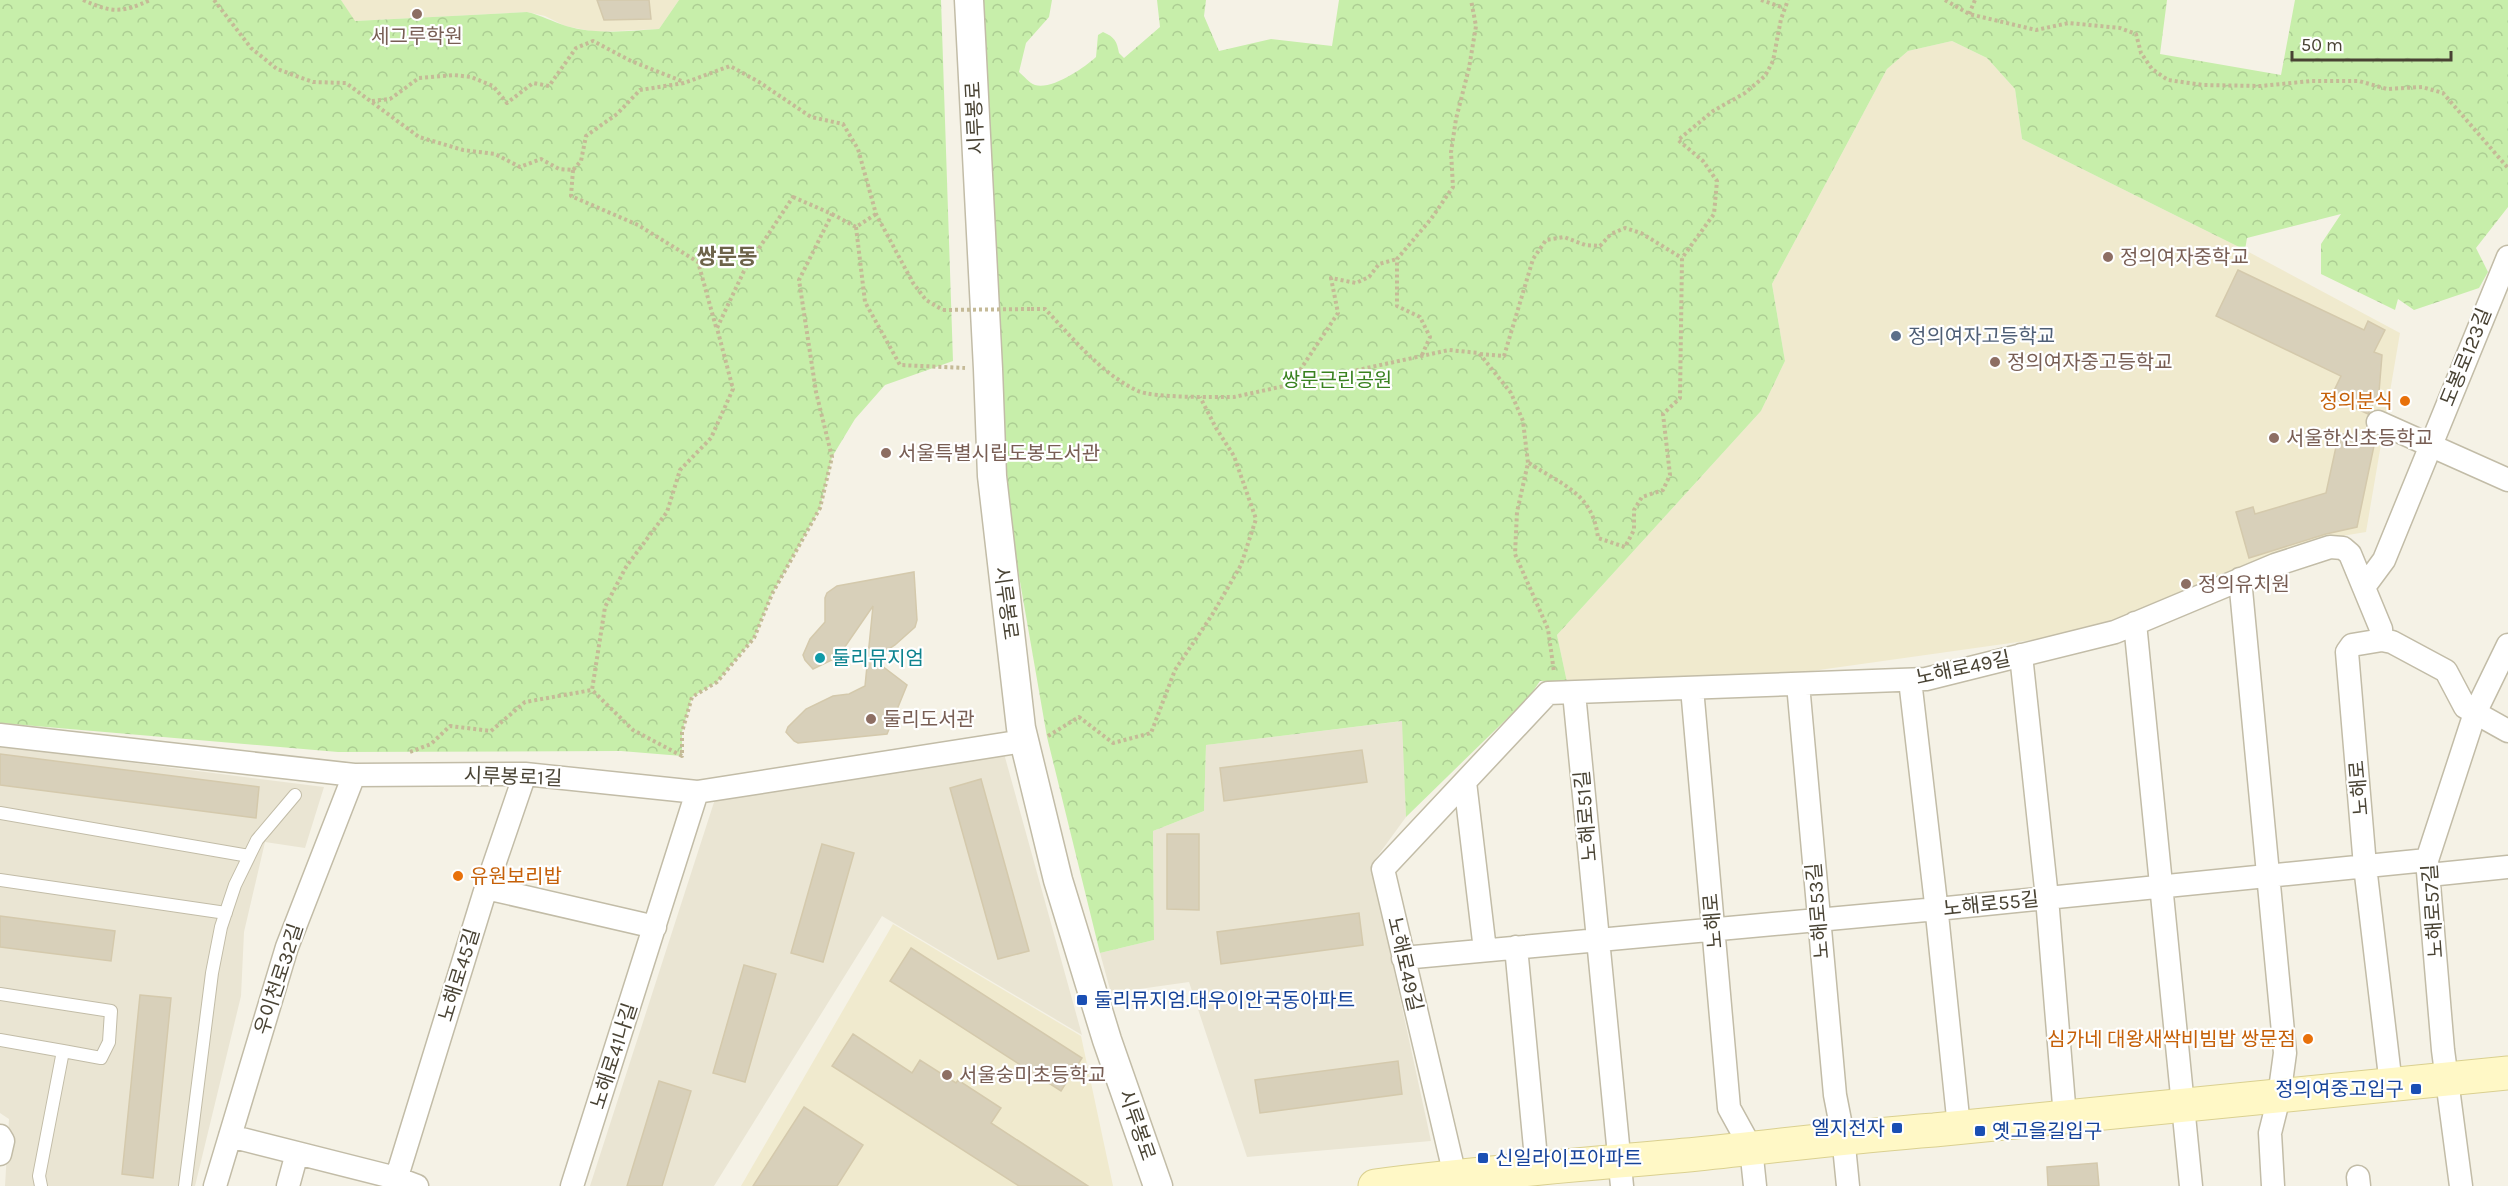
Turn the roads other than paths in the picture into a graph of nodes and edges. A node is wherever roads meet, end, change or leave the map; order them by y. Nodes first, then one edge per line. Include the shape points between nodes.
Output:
1 (969, 0) edge
2 (2508, 257) edge
3 (2379, 422) dead end
4 (2431, 445) junction
5 (2508, 480) edge
6 (2240, 579) junction
7 (2364, 587) junction
8 (2135, 624) junction
9 (2382, 640) junction
10 (2508, 645) edge
11 (2021, 655) junction
12 (1910, 680) junction
13 (1798, 684) junction
14 (1692, 688) junction
15 (1566, 693) junction
16 (2475, 713) junction
17 (2508, 731) edge
18 (0, 735) edge
19 (1036, 739) junction
20 (525, 774) junction
21 (354, 775) junction
22 (1465, 782) junction
23 (697, 792) junction
24 (295, 795) dead end
25 (0, 813) edge
26 (249, 856) junction
27 (2365, 866) junction
28 (2428, 867) junction
29 (2508, 867) edge
30 (2269, 876) junction
31 (0, 880) edge
32 (2162, 886) junction
33 (486, 888) junction
34 (2047, 898) junction
35 (1937, 909) junction
36 (226, 913) junction
37 (1819, 919) junction
38 (655, 927) junction
39 (1714, 929) junction
40 (1598, 939) junction
41 (1516, 947) junction
42 (1485, 950) junction
43 (1404, 958) junction
44 (0, 994) edge
45 (0, 1040) edge
46 (63, 1051) junction
47 (2508, 1073) edge
48 (2448, 1080) junction
49 (2391, 1085) junction
50 (2279, 1097) junction
51 (2184, 1106) junction
52 (2065, 1117) junction
53 (1959, 1127) junction
54 (0, 1136) edge
55 (230, 1136) junction
56 (1843, 1136) junction
57 (1751, 1148) junction
58 (297, 1153) junction
59 (0, 1154) edge
60 (1621, 1174) edge
61 (1524, 1175) edge
62 (1455, 1176) junction
63 (402, 1183) edge
64 (41, 1186) edge
65 (185, 1186) edge
66 (215, 1186) edge
67 (288, 1186) edge
68 (572, 1186) edge
69 (1158, 1186) edge
70 (1375, 1186) edge
71 (1755, 1186) edge
72 (1848, 1186) edge
73 (2191, 1186) edge
74 (2274, 1186) edge
75 (2461, 1186) edge

1 - 19 street, 시루봉로 via 992,476 1004,594
2 - 4 street, 도봉로123길
3 - 4 street
4 - 5 street
4 - 7 street, 도봉로123길 via 2384,560
6 - 7 street, 노해로49길 via 2330,547 2343,548 2350,555
6 - 8 street, 노해로49길
6 - 30 street
7 - 9 street, 노해로49길
8 - 11 street, 노해로49길
8 - 32 street
9 - 16 street via 2446,671 2465,707
9 - 27 street, 노해로 via 2352,645 2347,652
10 - 16 street, 노해로57길
11 - 12 street, 노해로49길
11 - 34 street
12 - 13 street, 노해로49길
12 - 35 street
13 - 14 street, 노해로49길
13 - 37 street, 노해로53길
14 - 15 street, 노해로49길
14 - 39 street, 노해로
15 - 22 street, 노해로49길 via 1548,693
15 - 40 street, 노해로51길
16 - 17 street
16 - 28 street, 노해로57길
18 - 21 street, 시루봉로1길
19 - 23 street, 시루봉로1길
19 - 69 street, 시루봉로 via 1058,880 1107,1040
20 - 21 street, 시루봉로1길
20 - 23 street, 시루봉로1길
20 - 33 street, 노해로45길
21 - 55 street, 우이천로32길 via 287,947
22 - 42 street
22 - 43 street, 노해로49길 via 1383,869
23 - 38 street, 노해로41나길
24 - 26 lane
25 - 26 lane
26 - 36 lane
27 - 28 street, 노해로55길
27 - 30 street, 노해로55길
27 - 49 street, 노해로
28 - 29 street, 노해로55길
28 - 48 street, 노해로57길
30 - 32 street, 노해로55길
30 - 50 street via 2285,1053
31 - 36 lane
32 - 34 street, 노해로55길
32 - 51 street
33 - 38 street
33 - 63 street, 노해로45길
34 - 35 street, 노해로55길
34 - 52 street
35 - 37 street, 노해로55길
35 - 53 street
36 - 65 lane via 212,973
37 - 39 street
37 - 56 street, 노해로53길 via 1835,1095
38 - 68 street, 노해로41나길
39 - 40 street
39 - 57 street, 노해로 via 1729,1108
40 - 41 street
40 - 60 street, 노해로51길
41 - 42 street
41 - 61 street
42 - 43 street
43 - 62 street, 노해로49길
44 - 46 lane via 111,1011 109,1042 101,1058
45 - 46 lane
46 - 64 lane via 39,1176
47 - 48 main road
48 - 49 main road
48 - 75 street
49 - 50 main road
50 - 51 main road
50 - 74 street via 2270,1133
51 - 52 main road
51 - 73 street
52 - 53 main road
53 - 56 main road
54 - 59 street
55 - 58 street, 노해로45길
55 - 66 street, 우이천로32길
56 - 57 main road
56 - 72 street, 노해로53길
57 - 60 main road
57 - 71 street, 노해로
58 - 63 street, 노해로45길
58 - 67 street
60 - 61 main road
61 - 62 main road
62 - 70 main road

